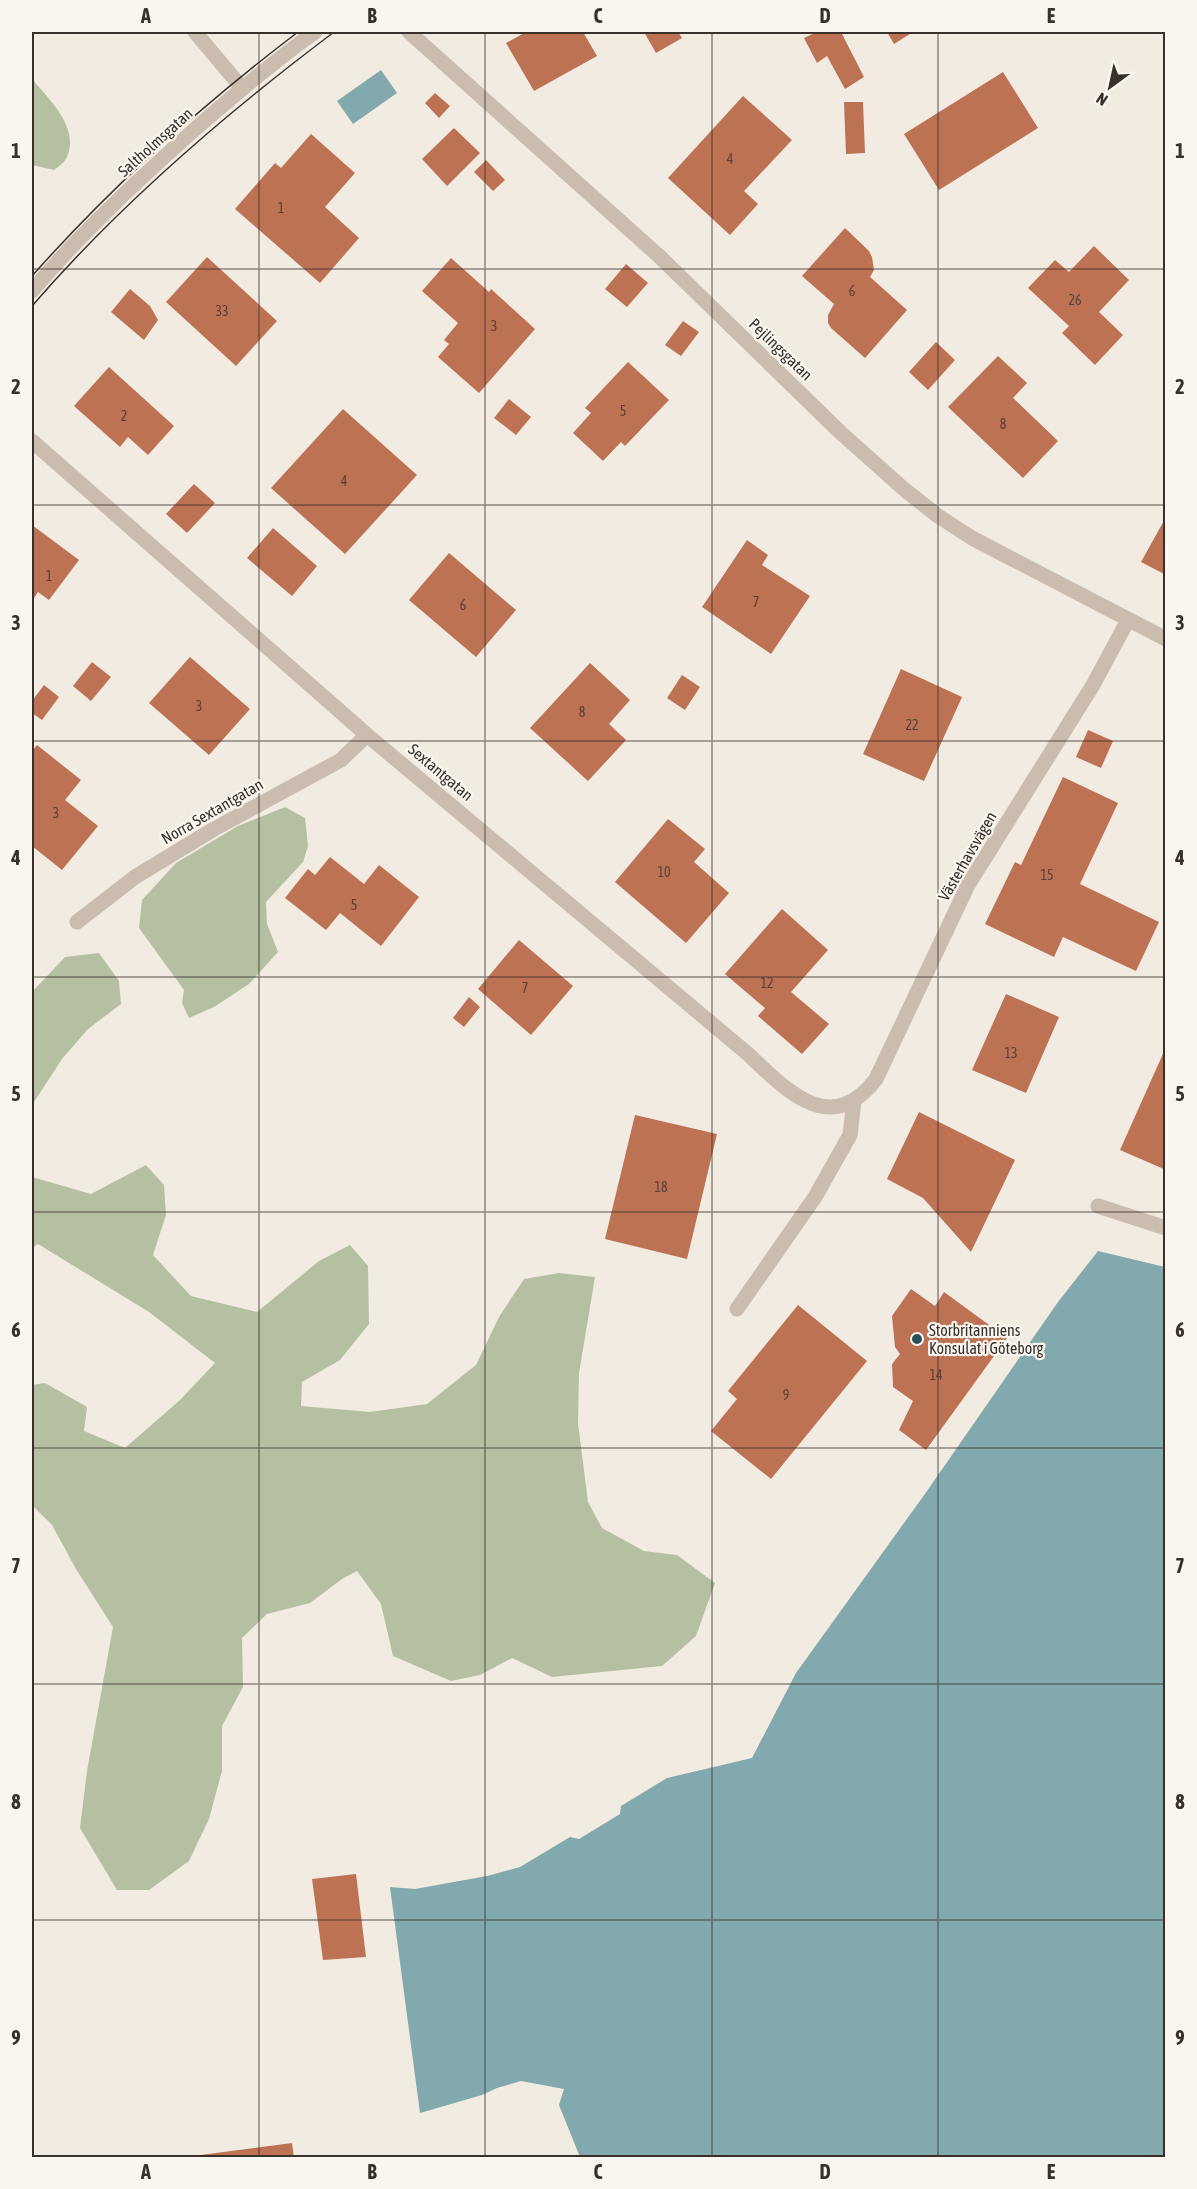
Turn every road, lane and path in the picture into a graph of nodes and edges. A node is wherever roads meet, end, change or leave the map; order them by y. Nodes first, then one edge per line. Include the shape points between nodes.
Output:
1 (195, 32) edge
2 (315, 32) edge
3 (409, 32) edge
4 (242, 88) junction
5 (32, 291) edge
6 (32, 441) edge
7 (1128, 620) junction
8 (1166, 639) edge
9 (367, 735) junction
10 (77, 922) dead end
11 (847, 1104) junction
12 (1098, 1206) dead end
13 (1166, 1228) edge
14 (737, 1309) dead end

1 - 4 street
2 - 4 street, Saltholmsgatan
3 - 7 street, Pejlingsgatan via 659,256 905,490 972,538
4 - 5 street, Saltholmsgatan via 141,178
6 - 9 street, Sextantgatan
7 - 8 street, Pejlingsgatan
7 - 11 street, Västerhavsvägen via 1093,685 968,885 876,1079
9 - 10 street, Norra Sextantgatan via 341,760 135,877
9 - 11 street, Sextantgatan via 793,1094 824,1107
11 - 14 street via 850,1135 815,1197
12 - 13 street

